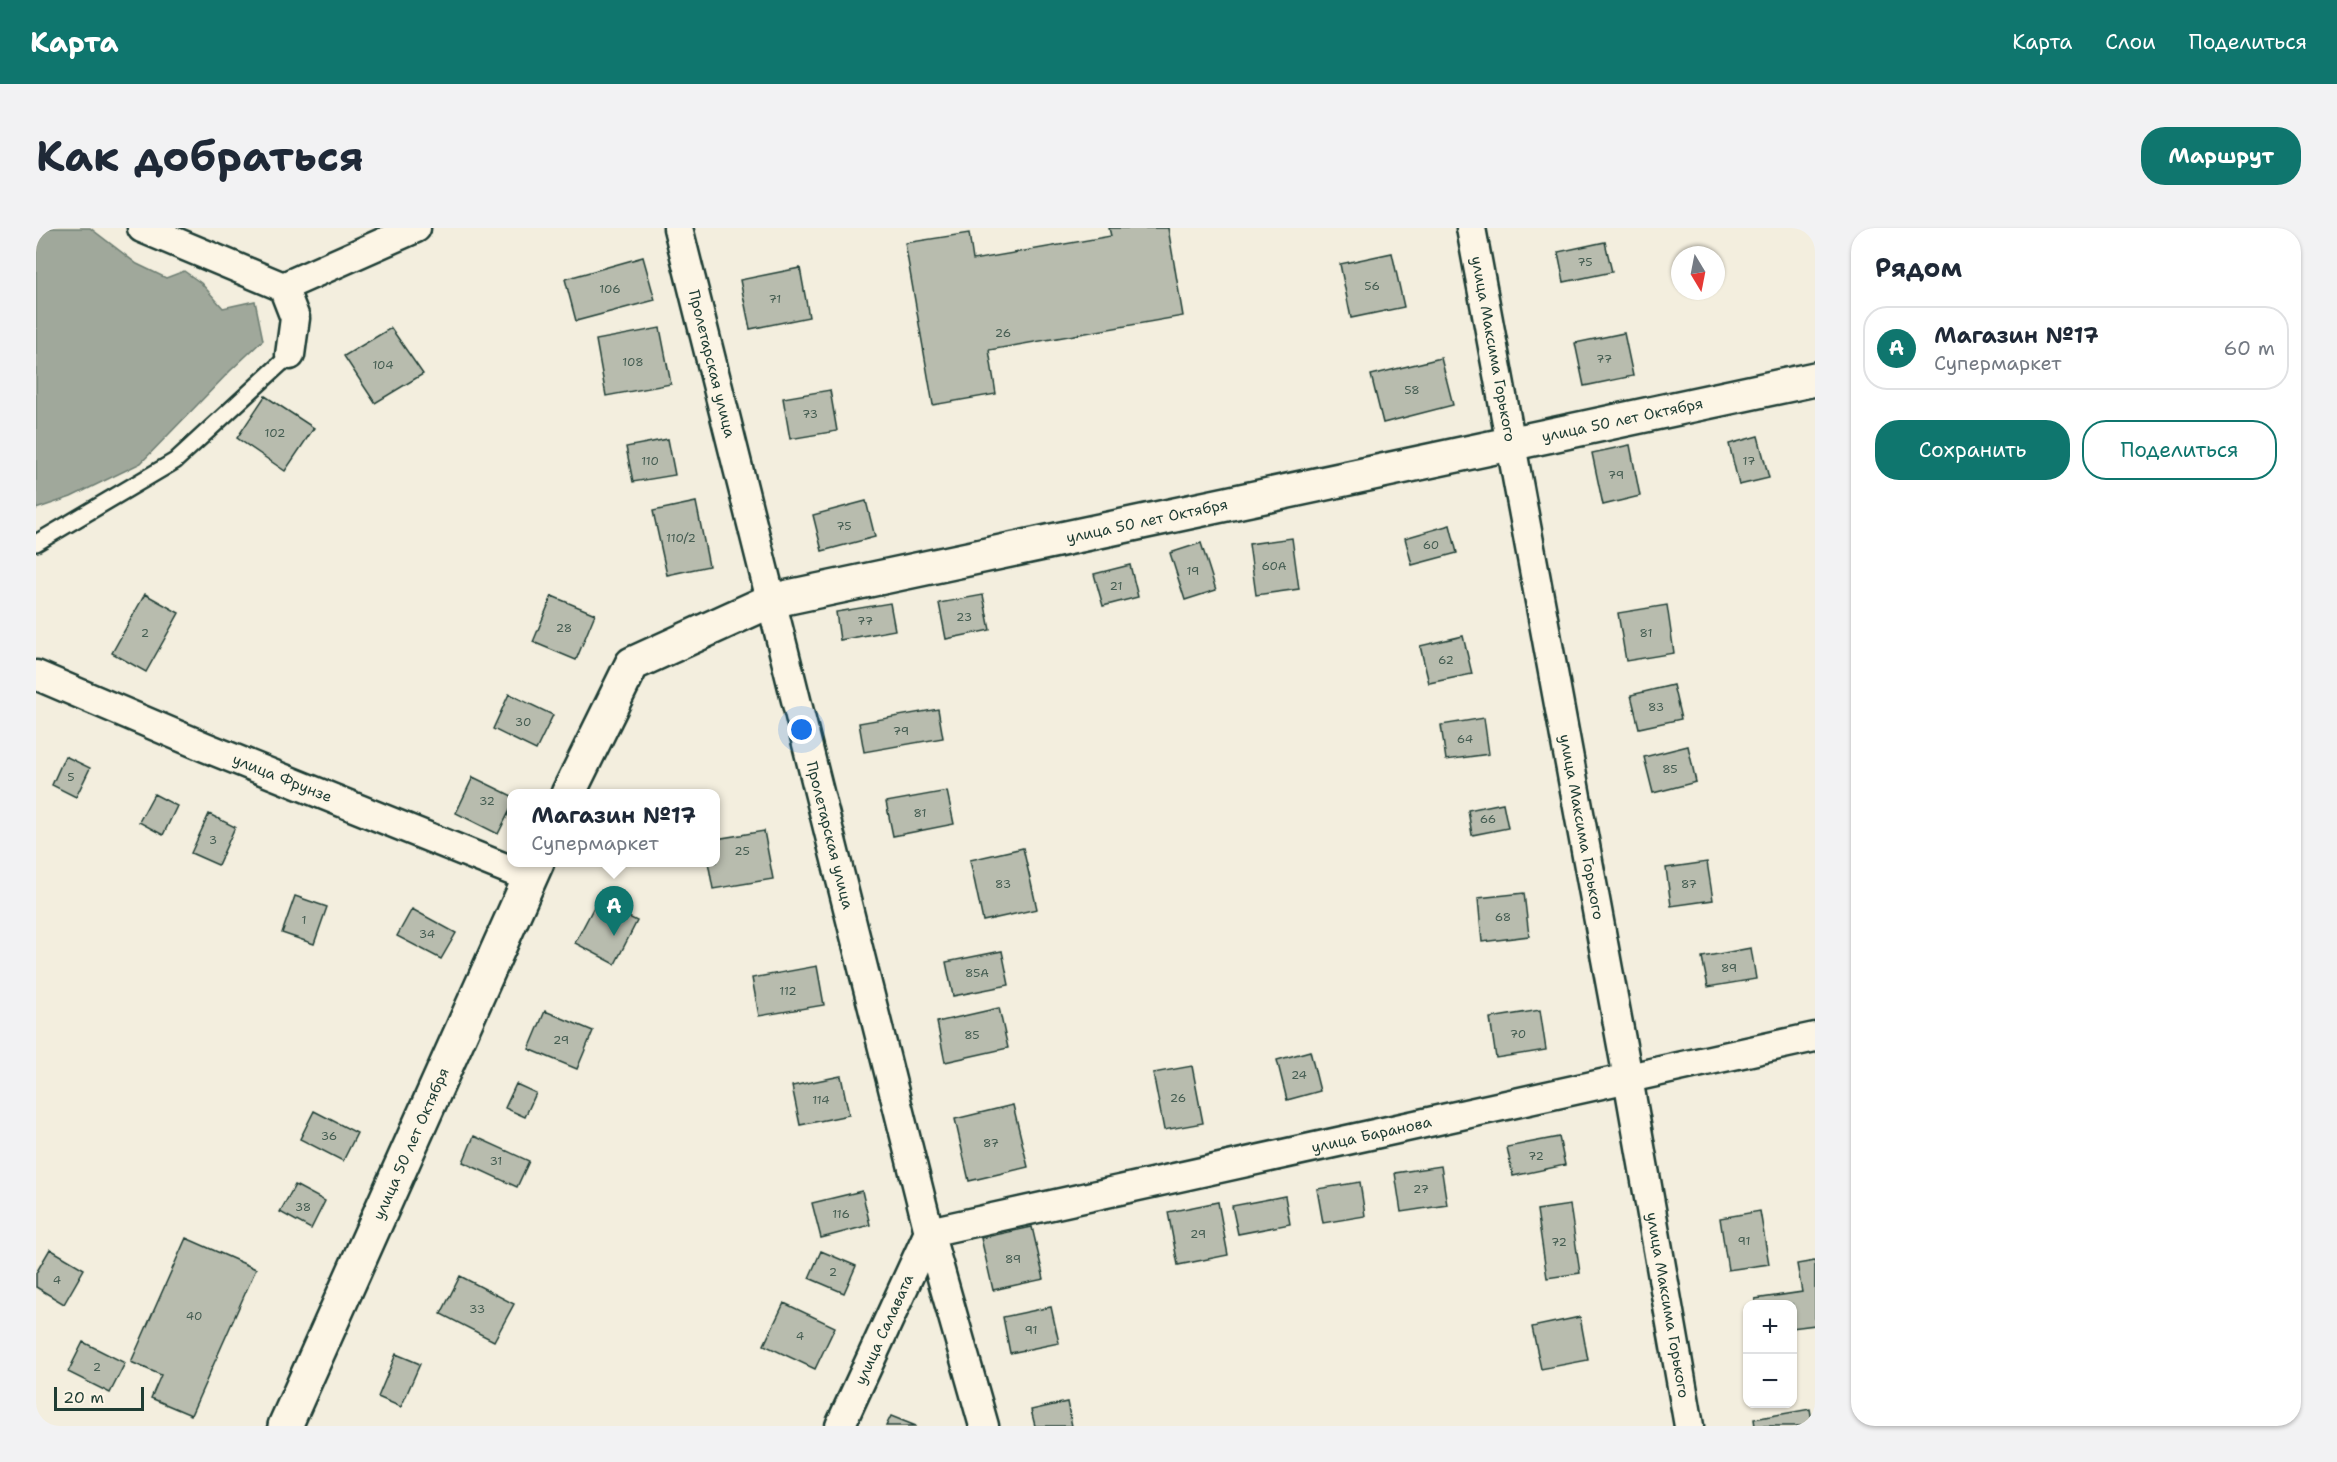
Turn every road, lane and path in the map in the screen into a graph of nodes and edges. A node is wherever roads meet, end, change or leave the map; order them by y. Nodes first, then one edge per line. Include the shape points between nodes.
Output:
1 (142, 228) edge
2 (416, 228) edge
3 (678, 228) edge
4 (1471, 228) edge
5 (283, 287) junction
6 (290, 355) joint
7 (1815, 379) edge
8 (1509, 443) junction
9 (36, 543) edge
10 (770, 601) junction
11 (36, 675) edge
12 (570, 789) edge
13 (507, 860) edge
14 (533, 870) edge
15 (1815, 1037) edge
16 (1628, 1078) junction
17 (928, 1232) junction
18 (285, 1426) edge
19 (840, 1426) edge
20 (984, 1426) edge
21 (1689, 1426) edge

1 - 5 street
2 - 5 street
3 - 10 street, Пролетарская улица
4 - 8 street, улица Максима Горького
5 - 6 street via 295,318
6 - 9 lane via 175,461
7 - 8 main road, улица 50 лет Октября
8 - 10 main road, улица 50 лет Октября
8 - 16 street, улица Максима Горького
10 - 12 main road, улица 50 лет Октября via 632,664
10 - 17 street, Пролетарская улица
11 - 13 street, улица Фрунзе via 205,747
14 - 18 main road, улица 50 лет Октября
15 - 16 street, улица Баранова
16 - 17 street, улица Баранова
16 - 21 street, улица Максима Горького
17 - 19 street, улица Салавата
17 - 20 street, Пролетарская улица

